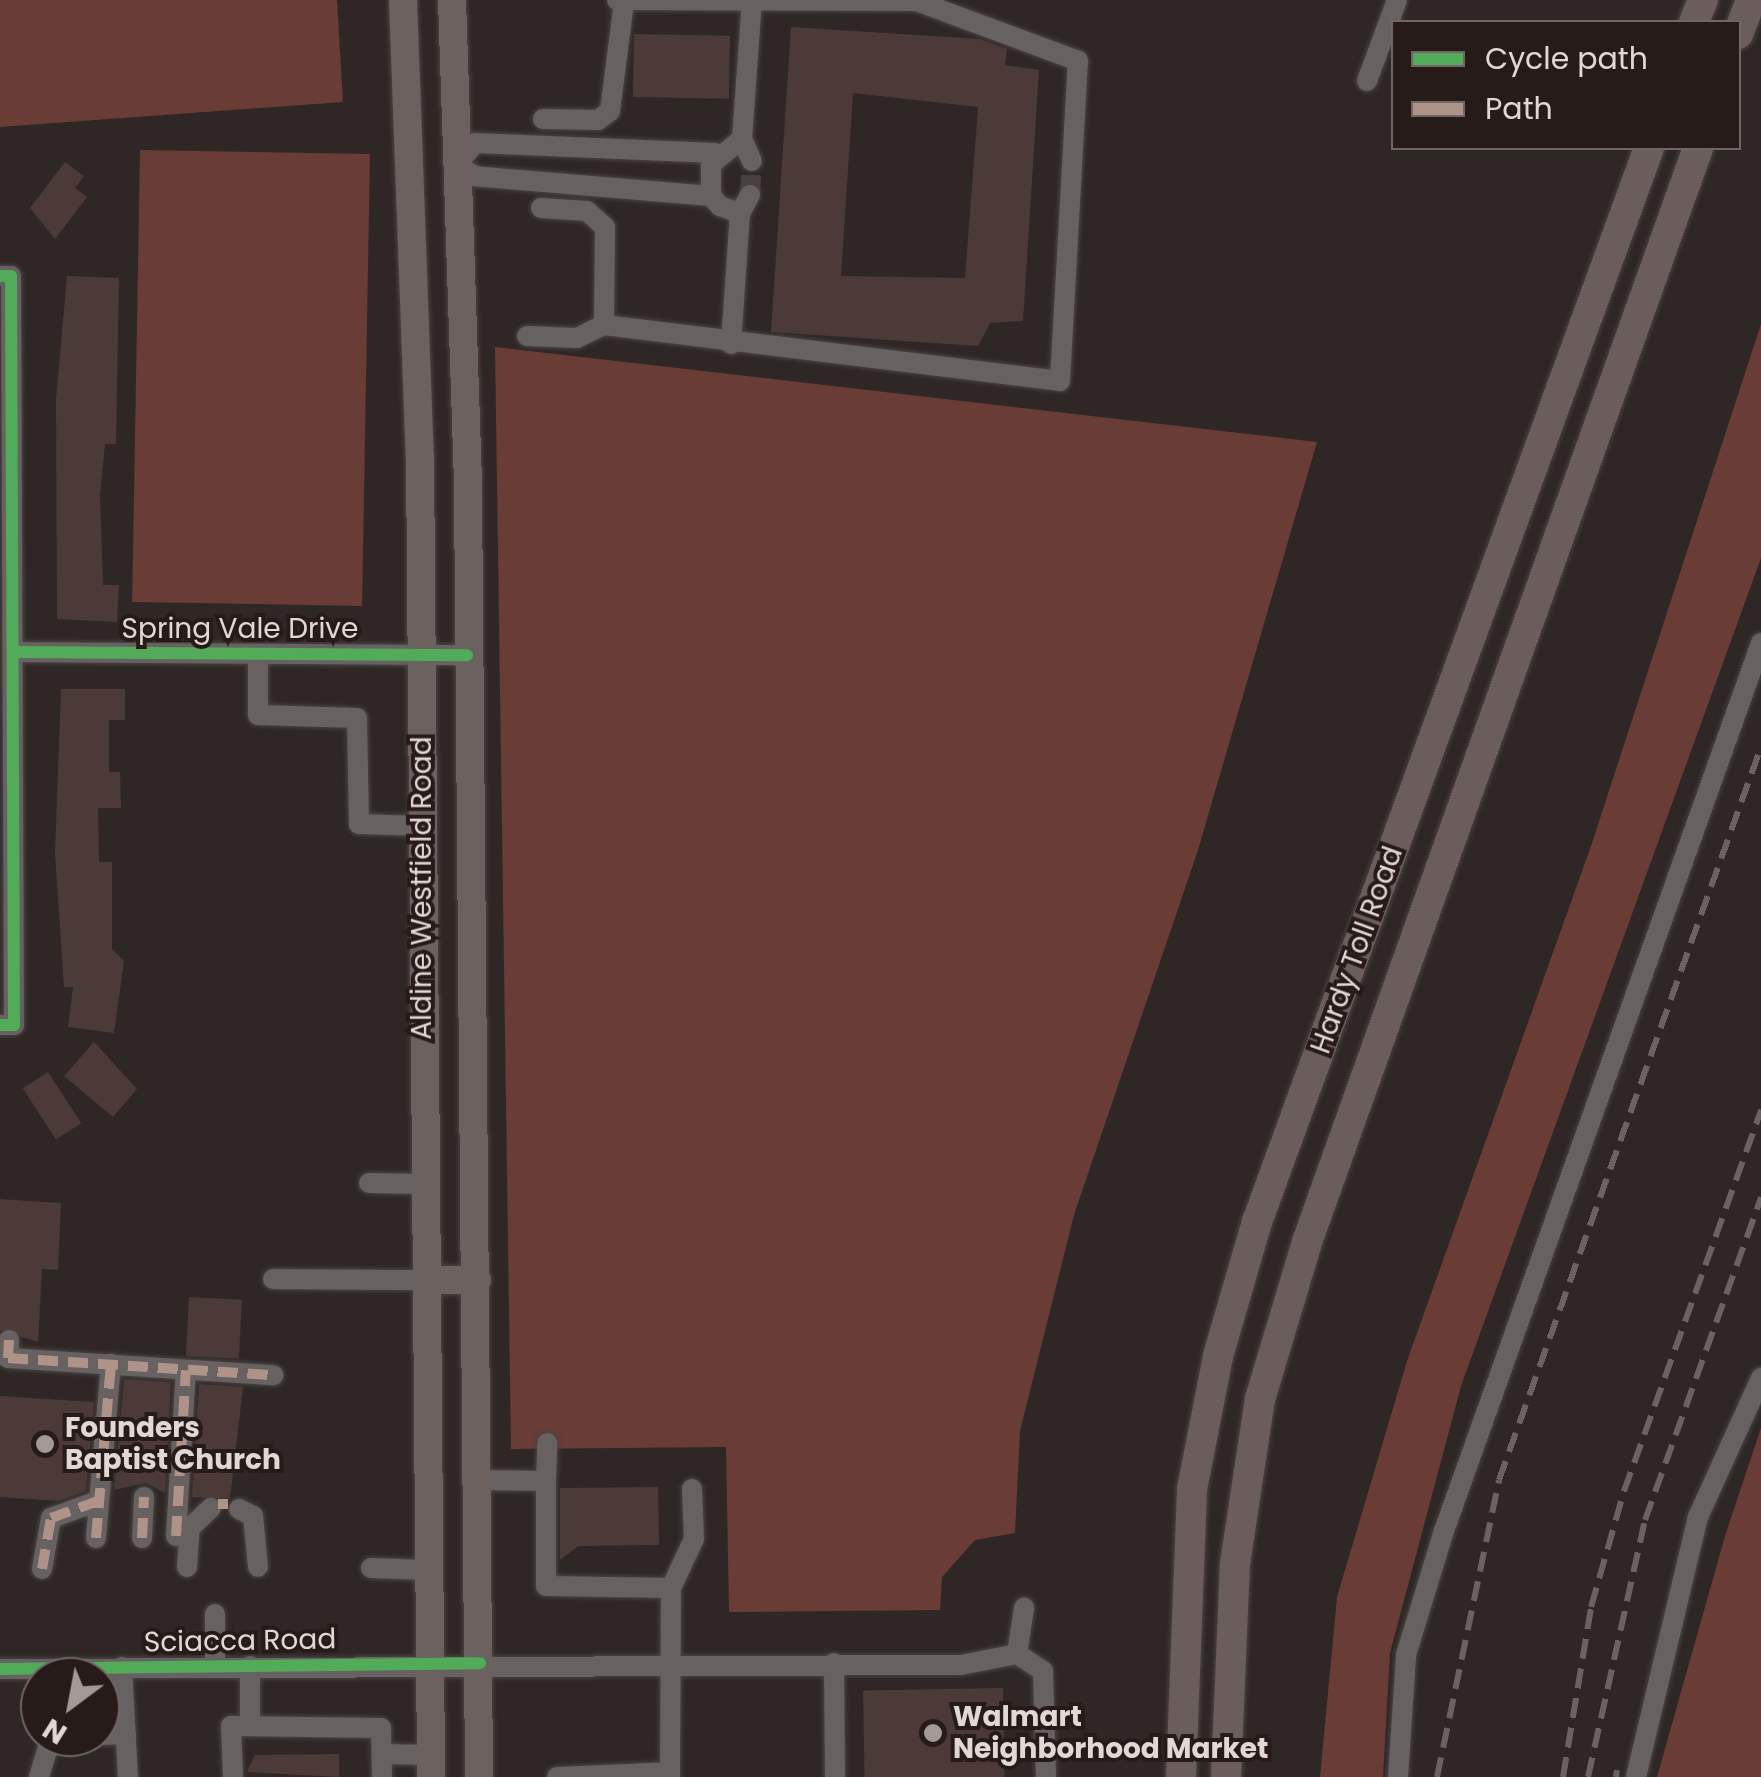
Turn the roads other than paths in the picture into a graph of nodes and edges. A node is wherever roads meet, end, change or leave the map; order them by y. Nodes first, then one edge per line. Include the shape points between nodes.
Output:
1 (403, 0) edge
2 (452, 0) edge
3 (1397, 0) edge
4 (1751, 0) edge
5 (621, 1) edge
6 (752, 1) edge
7 (1741, 26) edge
8 (1367, 81) dead end
9 (542, 119) dead end
10 (742, 138) junction
11 (1648, 150) edge
12 (1697, 150) edge
13 (716, 154) junction
14 (752, 161) tunnel mouth
15 (408, 162) junction
16 (456, 165) junction
17 (711, 196) junction
18 (541, 208) dead end
19 (6, 276) edge
20 (604, 325) junction
21 (527, 336) dead end
22 (732, 344) junction
23 (6, 537) edge
24 (1761, 643) edge
25 (12, 652) junction
26 (258, 654) junction
27 (468, 655) junction
28 (421, 656) junction
29 (7, 781) edge
30 (422, 826) junction
31 (7, 1025) edge
32 (369, 1183) dead end
33 (424, 1184) junction
34 (273, 1279) dead end
35 (426, 1280) junction
36 (477, 1280) junction
37 (8, 1340) dead end
38 (111, 1364) junction
39 (186, 1370) junction
40 (273, 1376) dead end
41 (1761, 1378) edge
42 (547, 1443) dead end
43 (479, 1480) junction
44 (546, 1481) junction
45 (692, 1489) dead end
46 (98, 1501) junction
47 (177, 1504) junction
48 (176, 1536) dead end
49 (96, 1538) dead end
50 (142, 1538) dead end
51 (258, 1566) dead end
52 (187, 1567) dead end
53 (371, 1568) dead end
54 (42, 1569) dead end
55 (428, 1570) junction
56 (671, 1588) junction
57 (1024, 1608) dead end
58 (214, 1614) dead end
59 (1017, 1654) junction
60 (668, 1662) junction
61 (480, 1663) junction
62 (429, 1664) junction
63 (834, 1664) junction
64 (215, 1666) junction
65 (250, 1666) junction
66 (122, 1668) junction
67 (0, 1669) edge
68 (250, 1726) junction
69 (120, 1734) edge
70 (126, 1734) junction
71 (382, 1754) junction
72 (430, 1766) edge
73 (670, 1774) edge
74 (610, 1775) edge
75 (128, 1777) edge
76 (232, 1777) edge
77 (382, 1777) edge
78 (479, 1777) edge
79 (557, 1777) edge
80 (835, 1777) edge
81 (1046, 1777) edge
82 (1181, 1777) edge
83 (1226, 1777) edge
84 (1398, 1777) edge
85 (1636, 1777) edge

1 - 15 main road, Aldine Westfield Road
2 - 16 main road, Aldine Westfield Road
3 - 8 street
4 - 7 highway
5 - 6 street
5 - 9 street via 610,111 598,120
6 - 10 street
6 - 22 street via 947,6 1078,61 1060,381
10 - 13 street
10 - 14 street
11 - 82 highway, Hardy Toll Road via 1258,1222 1224,1337 1192,1489
12 - 83 highway, Hardy Toll Road via 1306,1242 1260,1398 1235,1564
13 - 16 street via 475,142
13 - 17 street
15 - 16 main road
15 - 28 main road, Aldine Westfield Road
16 - 17 street via 475,176
16 - 27 main road, Aldine Westfield Road
17 - 22 street via 745,204
18 - 20 street via 587,211 605,227
19 - 23 street
20 - 21 street via 577,338
20 - 22 street
23 - 25 street
24 - 84 street via 1444,1531 1406,1656
25 - 26 street, Spring Vale Drive
25 - 29 street
26 - 28 street, Spring Vale Drive
26 - 30 street via 258,715 357,718 358,824
27 - 28 street, Spring Vale Drive
27 - 36 main road, Aldine Westfield Road
28 - 30 main road, Aldine Westfield Road
29 - 31 street
30 - 33 main road, Aldine Westfield Road
32 - 33 street
33 - 35 main road, Aldine Westfield Road
34 - 35 street
35 - 36 main road
35 - 55 main road, Aldine Westfield Road
36 - 43 main road, Aldine Westfield Road
37 - 38 street via 8,1358
38 - 39 street
38 - 46 street
39 - 40 street
39 - 47 street
41 - 85 street via 1698,1517
42 - 44 street
43 - 44 street
43 - 61 main road, Aldine Westfield Road
44 - 56 street via 546,1586
45 - 56 street via 694,1538
46 - 49 street
46 - 54 street via 51,1518
47 - 48 street
47 - 50 street via 143,1495
51 - 52 street via 253,1516 224,1506 190,1528
53 - 55 street
55 - 62 main road, Aldine Westfield Road
56 - 60 street
57 - 59 street
58 - 64 street
59 - 63 street, Sciacca Road via 961,1665
59 - 81 street via 1043,1671
60 - 61 street, Sciacca Road
60 - 63 street, Sciacca Road
60 - 73 street
61 - 62 street, Sciacca Road
61 - 78 main road, Aldine Westfield Road
62 - 65 street, Sciacca Road
62 - 72 main road, Aldine Westfield Road
63 - 80 street
64 - 65 street, Sciacca Road
64 - 66 street, Sciacca Road
65 - 68 street
66 - 67 street, Sciacca Road
66 - 70 street
68 - 71 street via 381,1728
68 - 76 street via 231,1726
69 - 70 street
70 - 75 street
71 - 72 street
71 - 77 street
73 - 74 street
74 - 79 street

